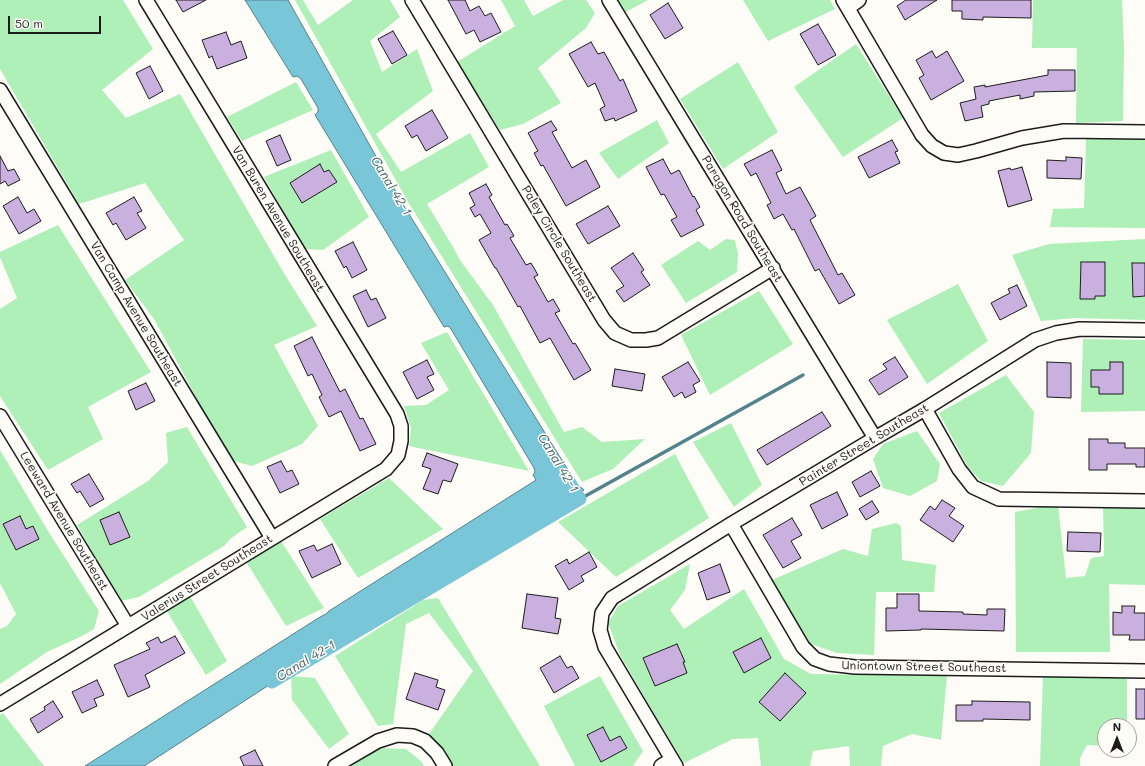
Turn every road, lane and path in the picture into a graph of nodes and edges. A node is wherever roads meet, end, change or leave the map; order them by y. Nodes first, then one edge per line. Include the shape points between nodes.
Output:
1 (146, 0) edge
2 (412, 0) edge
3 (609, 0) edge
4 (859, 0) edge
5 (845, 4) edge
6 (0, 90) edge
7 (1145, 132) edge
8 (773, 268) junction
9 (1145, 330) edge
10 (925, 409) junction
11 (0, 416) edge
12 (875, 438) junction
13 (401, 441) joint
14 (1145, 501) edge
15 (731, 524) junction
16 (272, 538) junction
17 (128, 626) junction
18 (1145, 671) edge
19 (0, 704) edge
20 (670, 764) edge
21 (335, 766) edge
22 (445, 766) edge

1 - 13 street, Van Buren Avenue Southeast via 397,414 401,426
2 - 8 street, Paley Circle Southeast via 604,320 615,333 631,340 658,338
3 - 8 street, Paragon Road Southeast
4 - 5 street
5 - 7 street via 922,135 944,154 976,151 1022,138 1064,131
6 - 16 street, Van Camp Avenue Southeast
8 - 12 street, Paragon Road Southeast
9 - 10 street, Painter Street Southeast via 1080,329 1035,340
10 - 12 street, Painter Street Southeast
10 - 14 street via 959,469 973,486 999,499
11 - 17 street, Leeward Avenue Southeast
12 - 15 street, Painter Street Southeast
13 - 16 street, Valerius Street Southeast via 398,455 386,469
15 - 18 street, Uniontown Street Southeast via 803,648 815,659 829,664 855,667
15 - 20 street, Painter Street Southeast via 612,598 602,613 600,630 605,647
16 - 17 street, Valerius Street Southeast
17 - 19 street, Valerius Street Southeast
21 - 22 street via 378,740 397,735 413,736 425,741

